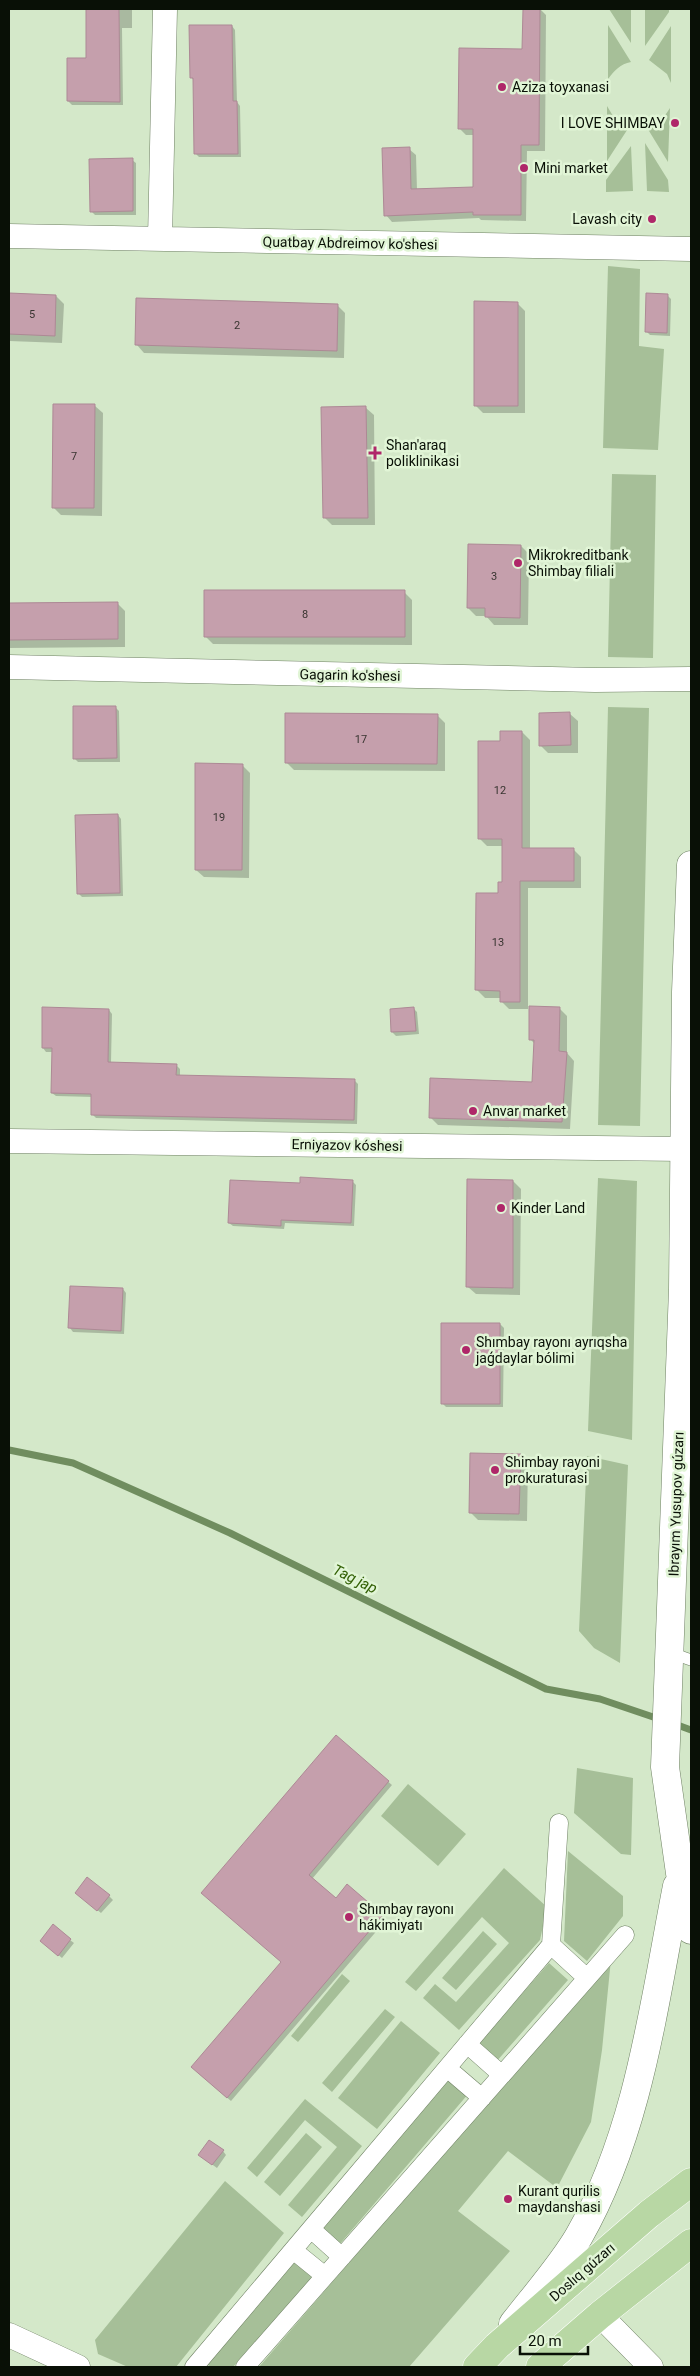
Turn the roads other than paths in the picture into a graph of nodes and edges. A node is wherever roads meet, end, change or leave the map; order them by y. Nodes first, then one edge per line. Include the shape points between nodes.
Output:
1 (165, 9) edge
2 (9, 236) edge
3 (160, 239) junction
4 (691, 249) edge
5 (9, 667) edge
6 (691, 679) edge
7 (691, 865) edge
8 (689, 992) edge
9 (9, 1141) edge
10 (684, 1149) junction
11 (681, 1657) edge
12 (559, 1823) dead end
13 (680, 1873) junction
14 (691, 1899) edge
15 (691, 1930) edge
16 (625, 1935) dead end
17 (552, 1944) junction
18 (587, 1978) junction
19 (467, 2044) junction
20 (447, 2068) junction
21 (502, 2075) junction
22 (482, 2098) junction
23 (691, 2182) edge
24 (311, 2229) junction
25 (691, 2243) edge
26 (293, 2250) junction
27 (342, 2257) junction
28 (325, 2276) junction
29 (600, 2315) junction
30 (9, 2335) edge
31 (497, 2346) junction
32 (78, 2367) edge
33 (194, 2367) edge
34 (245, 2367) edge
35 (477, 2367) edge
36 (540, 2367) edge
37 (651, 2367) edge

1 - 3 street
2 - 3 street, Quatbay Abdreimov ko'shesi
3 - 4 street, Quatbay Abdreimov ko'shesi
5 - 6 street, Gagarin ko'shesi via 595,680
7 - 8 main road, Ibrayım Yusupov gúzarı
8 - 10 main road, Ibrayım Yusupov gúzarı
9 - 10 street, Erniyazov kóshesi
10 - 11 main road, Ibrayım Yusupov gúzarı
11 - 13 main road, Ibrayım Yusupov gúzarı via 669,1694 666,1767
12 - 17 street
13 - 14 main road
13 - 15 main road
13 - 31 main road via 643,2060 608,2176 579,2237
16 - 18 street
17 - 18 street
17 - 19 street
18 - 21 street
19 - 20 street
19 - 21 street
20 - 22 street
20 - 24 street
21 - 22 street
22 - 27 street
23 - 31 main road, Doslıq gúzarı via 649,2214
24 - 26 street
24 - 27 street
25 - 29 main road
26 - 28 street
26 - 33 street
27 - 28 street
28 - 34 street
29 - 36 main road
29 - 37 street
30 - 32 street
31 - 35 main road, Doslıq gúzarı

